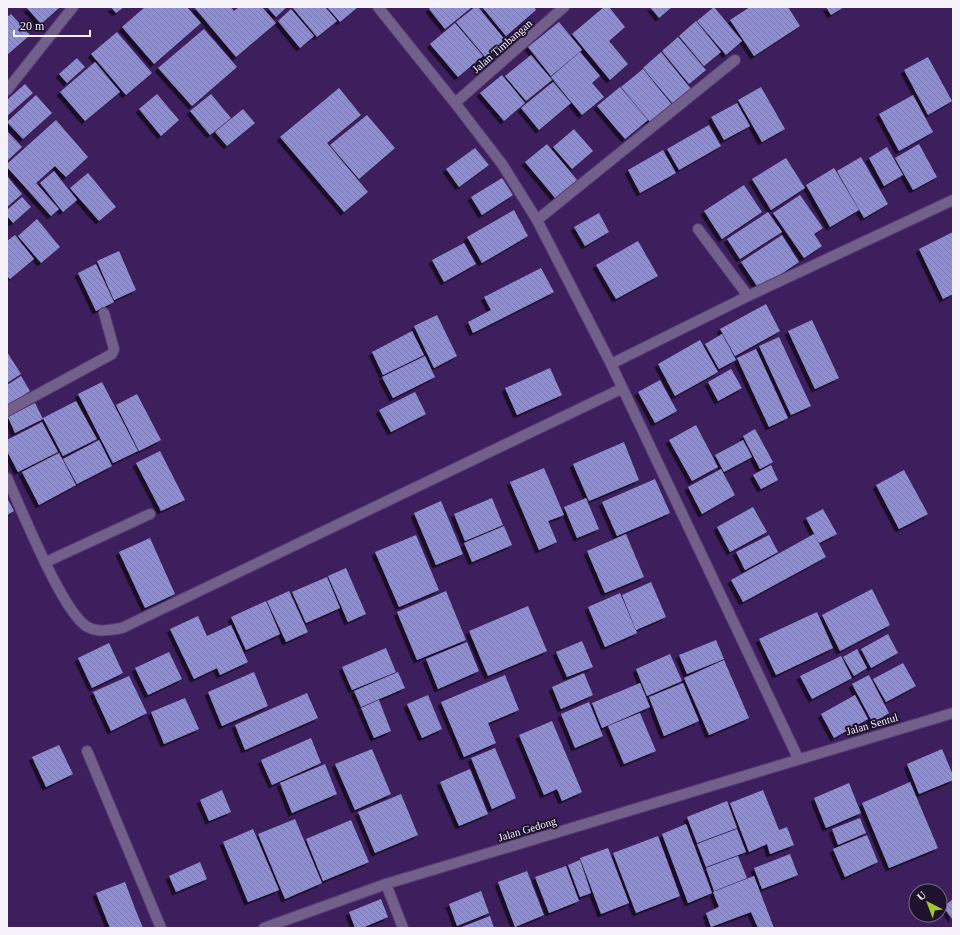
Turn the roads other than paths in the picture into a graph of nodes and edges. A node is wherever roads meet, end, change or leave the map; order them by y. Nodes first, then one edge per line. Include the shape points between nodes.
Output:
1 (73, 7) edge
2 (378, 7) edge
3 (564, 7) edge
4 (734, 60) dead end
5 (7, 90) edge
6 (455, 103) junction
7 (953, 200) edge
8 (537, 220) junction
9 (698, 229) dead end
10 (748, 296) junction
11 (104, 313) dead end
12 (611, 364) junction
13 (621, 389) junction
14 (7, 411) edge
15 (7, 478) edge
16 (150, 514) dead end
17 (46, 562) junction
18 (953, 713) edge
19 (87, 751) dead end
20 (798, 758) junction
21 (386, 884) junction
22 (161, 928) edge
23 (264, 928) edge
24 (403, 928) edge

1 - 5 street
2 - 6 street
3 - 6 street, Jalan Timbangan
4 - 8 street
6 - 8 street via 502,164
7 - 10 street
8 - 12 street
9 - 10 street
10 - 12 street
11 - 14 street via 114,349 112,354
12 - 13 street
13 - 17 street via 122,628 98,631 78,619 67,604
13 - 20 street
15 - 17 street
16 - 17 street
18 - 20 street, Jalan Sentul
19 - 22 street
20 - 21 street, Jalan Gedong
21 - 23 street, Jalan Gedong
21 - 24 street

